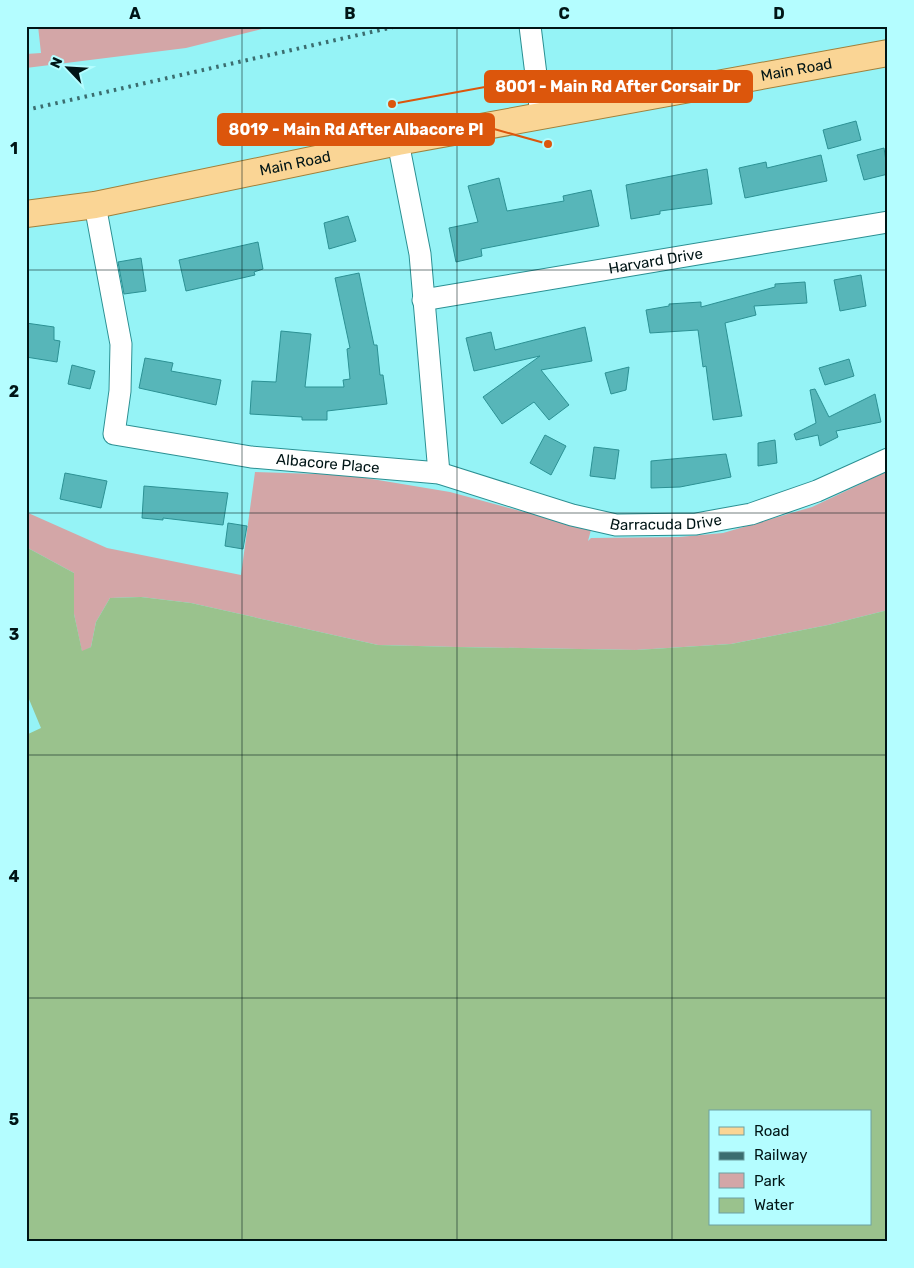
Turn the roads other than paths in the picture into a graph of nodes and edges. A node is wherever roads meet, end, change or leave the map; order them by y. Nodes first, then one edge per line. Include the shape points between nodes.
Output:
1 (530, 26) edge
2 (888, 54) edge
3 (542, 115) junction
4 (398, 142) junction
5 (95, 205) junction
6 (26, 214) edge
7 (888, 222) edge
8 (423, 300) junction
9 (888, 459) edge
10 (440, 474) junction

1 - 3 street
2 - 3 main road, Main Road
3 - 4 main road, Main Road
4 - 5 main road, Main Road
4 - 8 street via 420,254
5 - 6 main road, Main Road
5 - 10 street, Albacore Place via 121,344 120,391 114,434 251,457
7 - 8 street, Harvard Drive
8 - 10 street
9 - 10 street, Barracuda Drive via 751,514 670,526 616,525 572,515

